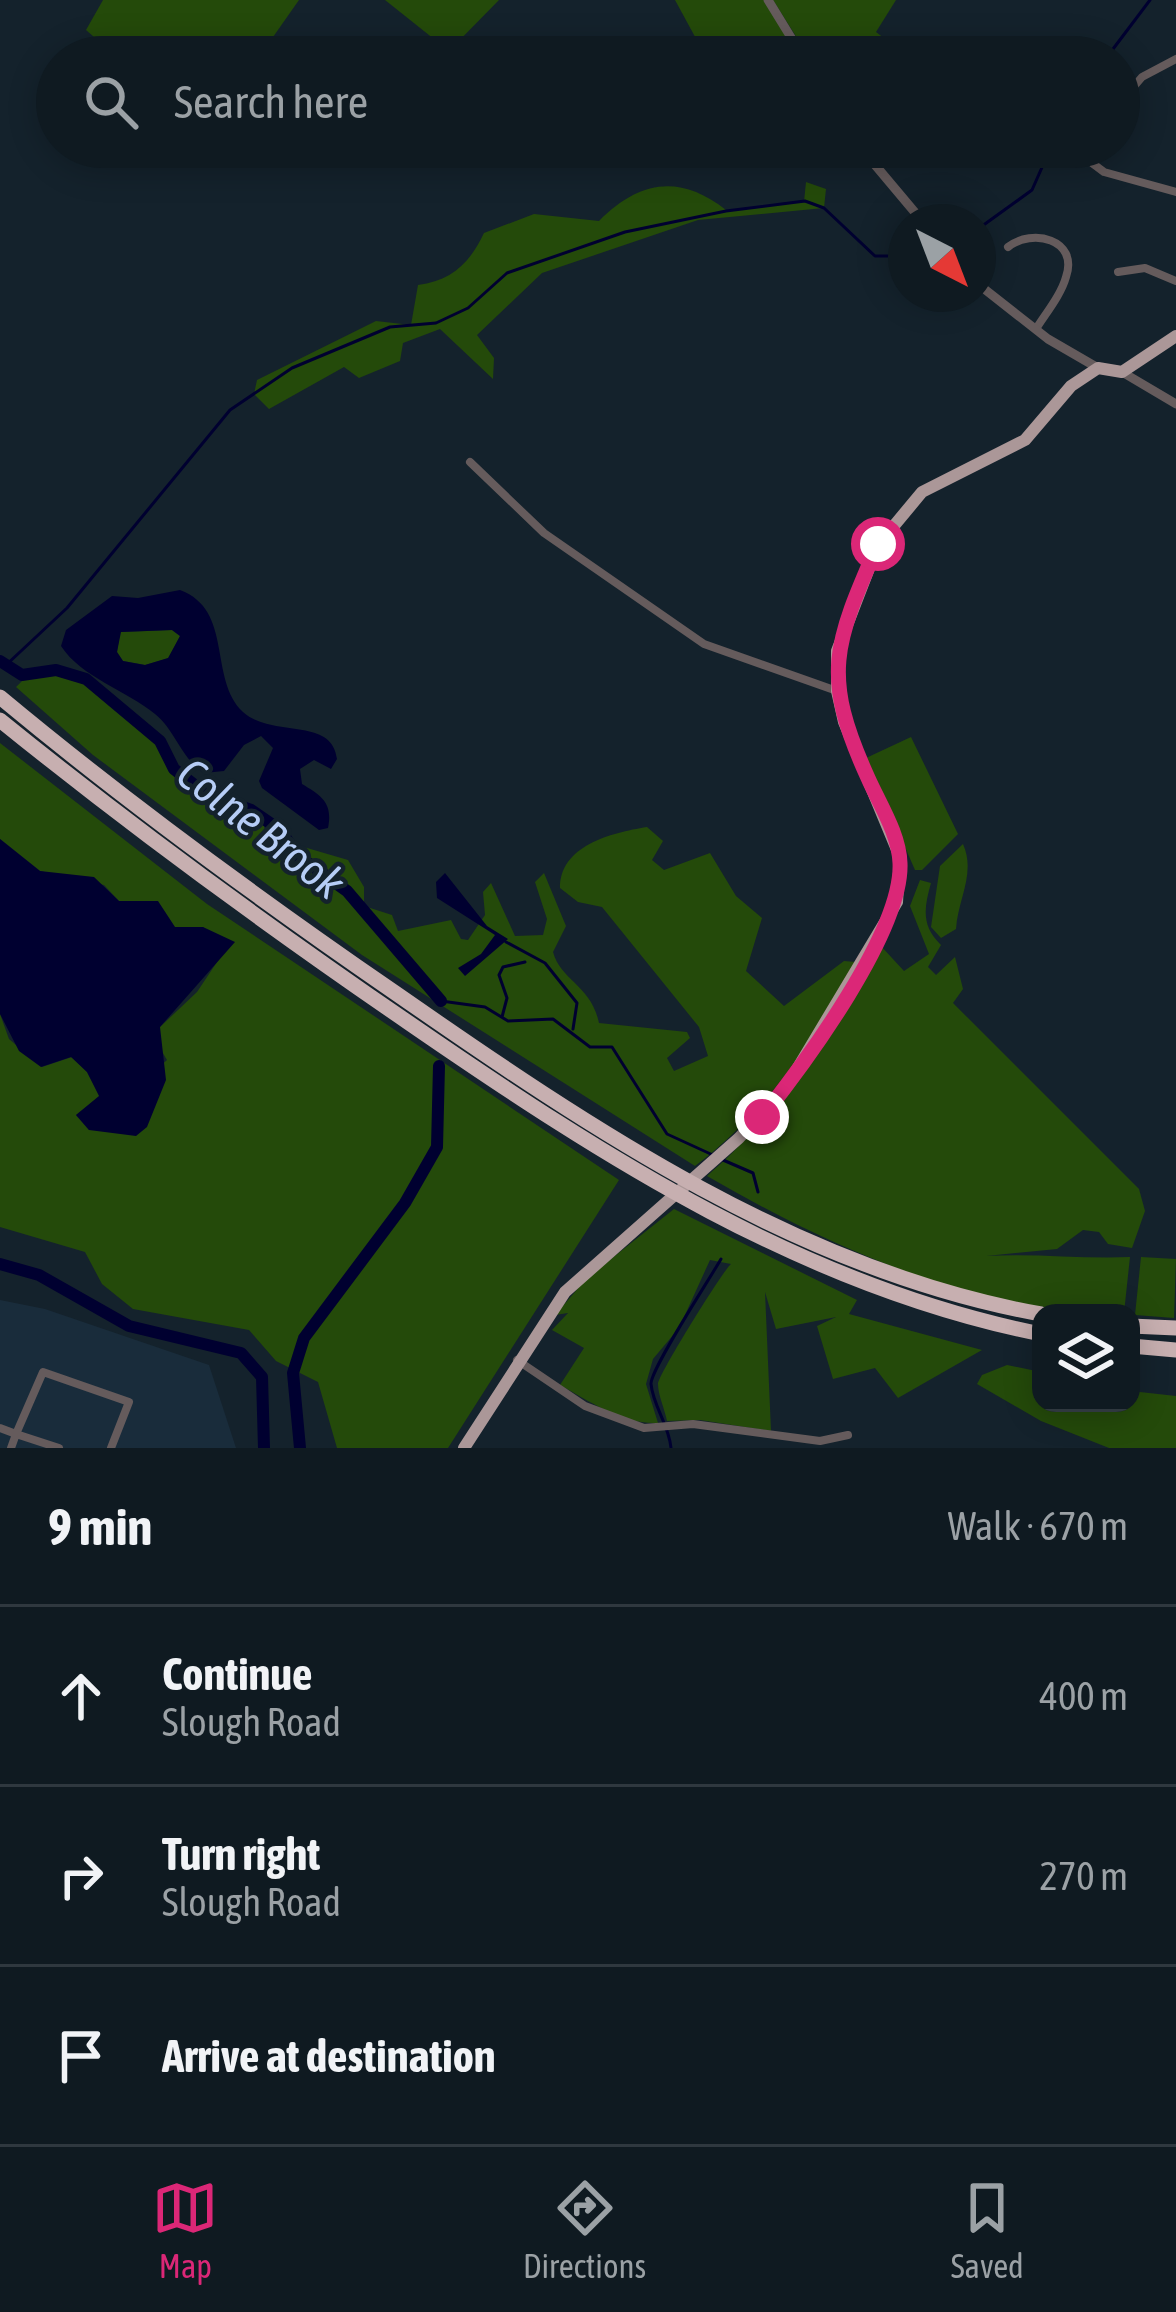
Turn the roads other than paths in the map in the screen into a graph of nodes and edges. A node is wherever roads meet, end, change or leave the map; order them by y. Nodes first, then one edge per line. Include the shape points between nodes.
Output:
1 (768, 0) edge
2 (790, 36) edge
3 (1175, 60) edge
4 (1140, 79) edge
5 (878, 168) edge
6 (1096, 168) edge
7 (1176, 192) edge
8 (908, 204) edge
9 (1008, 247) dead end
10 (1118, 272) dead end
11 (1176, 281) edge
12 (996, 298) edge
13 (1036, 329) junction
14 (1176, 336) edge
15 (1098, 368) junction
16 (1122, 372) junction
17 (1176, 404) edge
18 (470, 462) dead end
19 (837, 691) junction
20 (0, 697) edge
21 (0, 720) edge
22 (1032, 1312) edge
23 (1140, 1326) edge
24 (1176, 1328) edge
25 (1032, 1332) edge
26 (1140, 1347) edge
27 (1176, 1350) edge
28 (517, 1360) junction
29 (0, 1428) edge
30 (16, 1434) junction
31 (848, 1435) dead end
32 (11, 1448) edge
33 (59, 1448) edge
34 (111, 1448) edge
35 (464, 1448) edge

1 - 2 street
3 - 4 street
5 - 8 street
6 - 7 street
9 - 13 street via 1044,236 1068,260
10 - 11 street via 1145,268
12 - 13 street
13 - 15 street
14 - 16 main road
15 - 16 main road
15 - 19 main road via 1071,386 1025,440 944,477 902,510 848,613
16 - 17 street
18 - 19 street via 544,533 704,644
19 - 28 main road via 897,844 897,902 806,1061 762,1117 565,1292
20 - 22 highway via 199,853 433,1019 686,1179 832,1255
21 - 25 highway via 189,868 629,1166 803,1260 888,1295
23 - 24 highway
26 - 27 highway
28 - 31 street via 585,1406 644,1428 820,1441
28 - 35 main road
29 - 30 street
30 - 32 street
30 - 33 street
30 - 34 street via 36,1380 54,1373 129,1402

